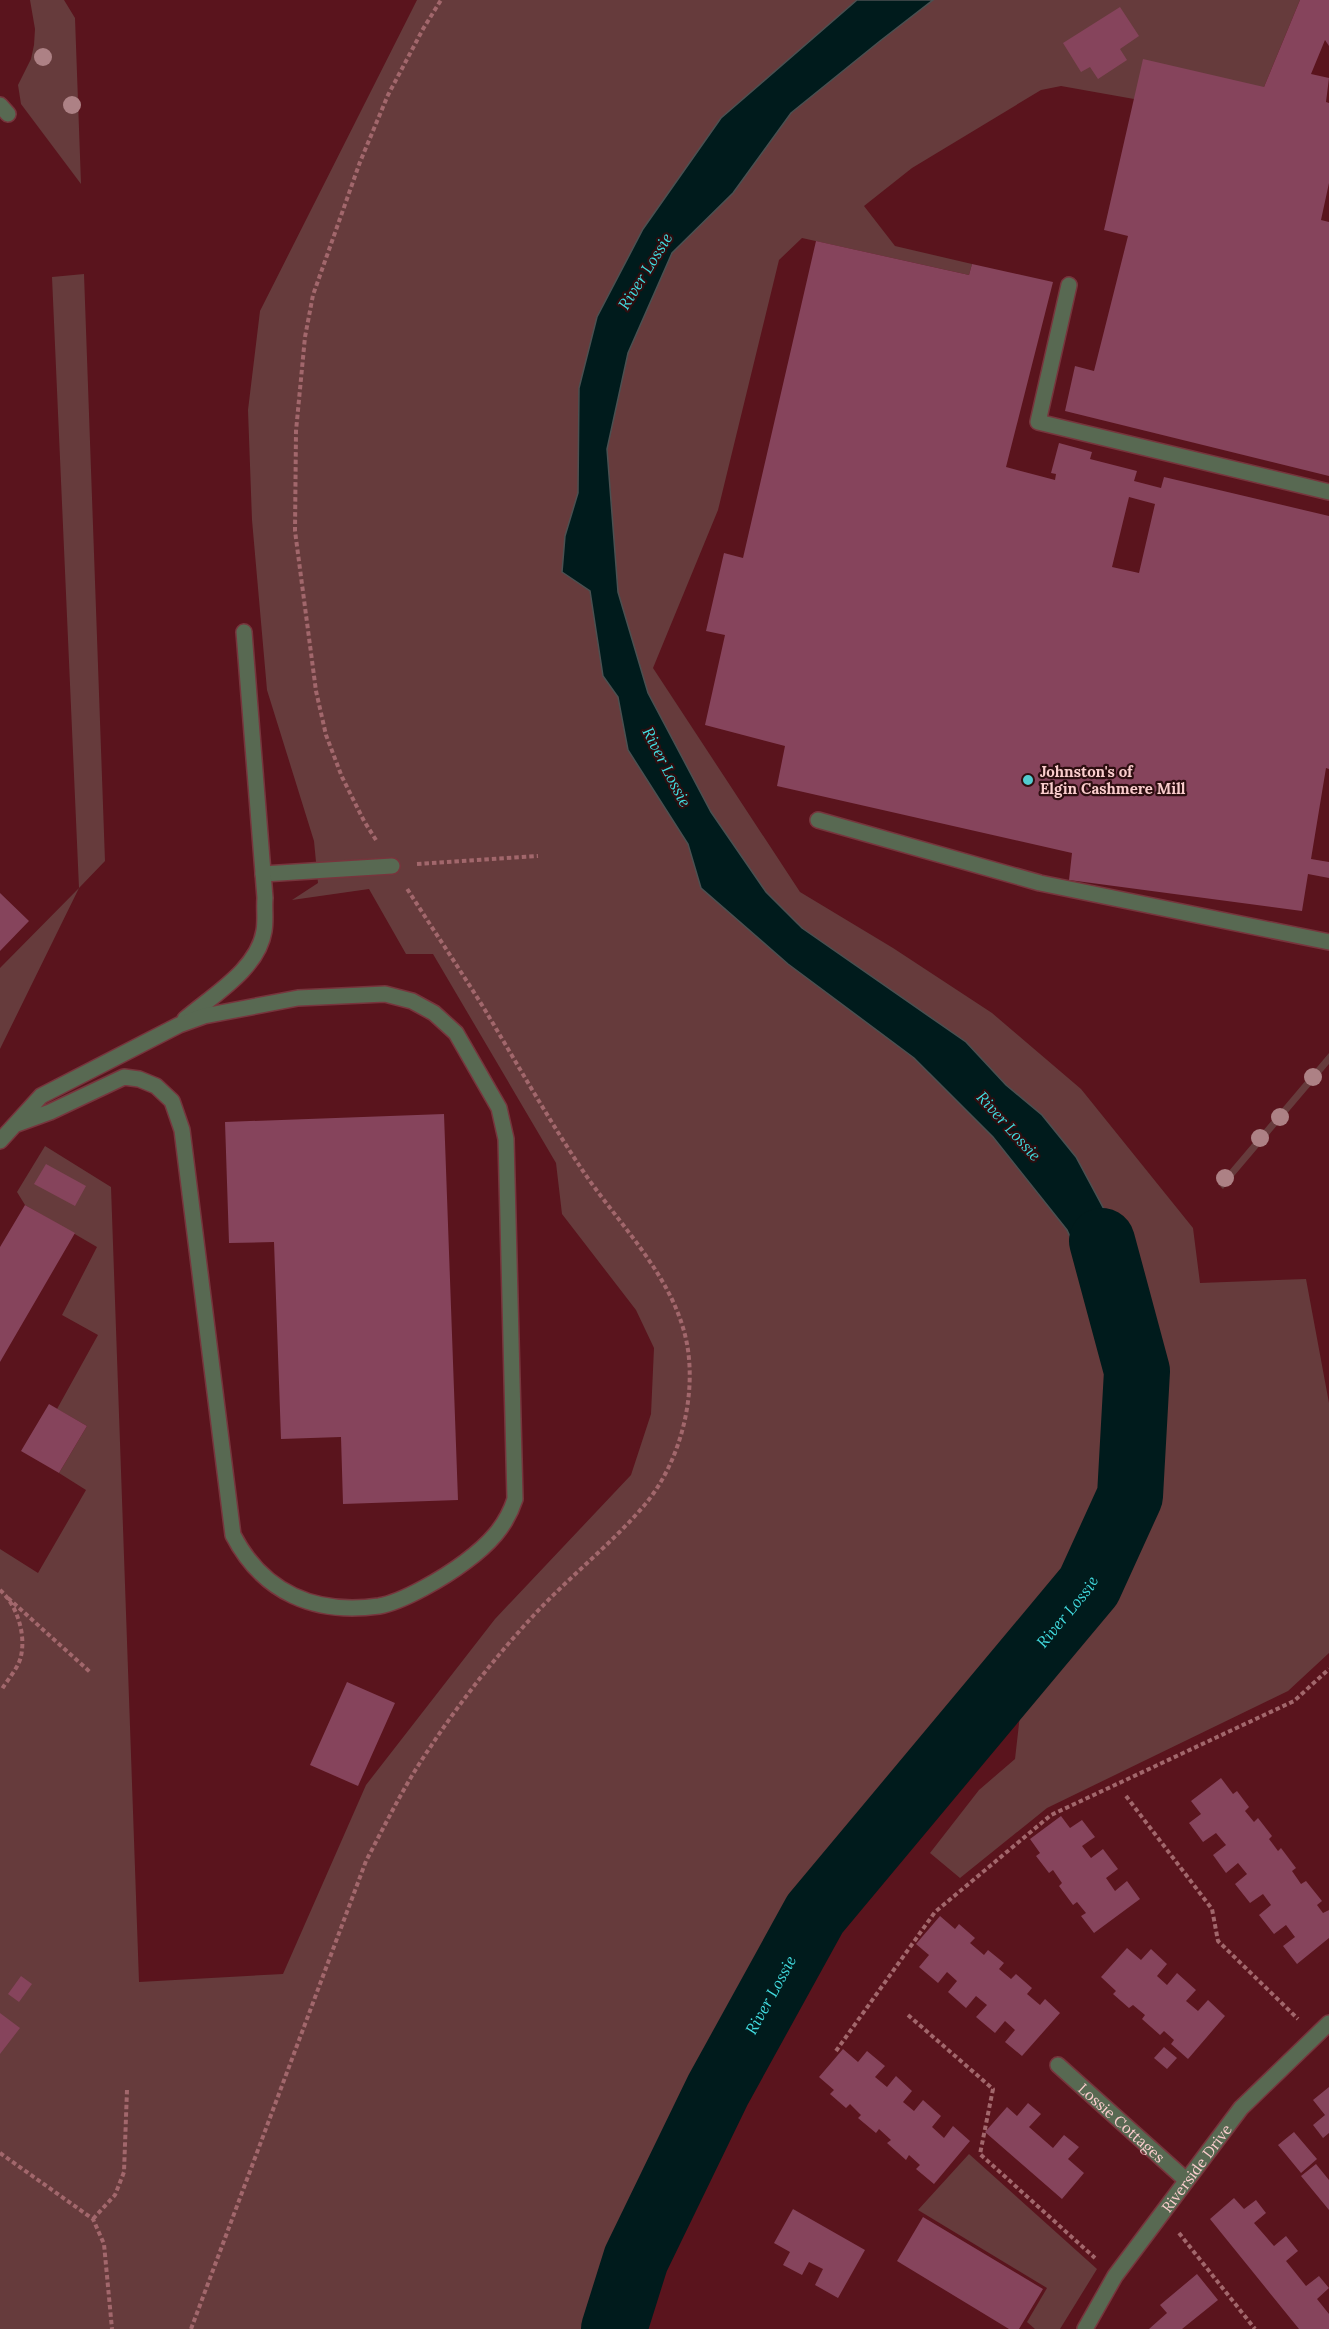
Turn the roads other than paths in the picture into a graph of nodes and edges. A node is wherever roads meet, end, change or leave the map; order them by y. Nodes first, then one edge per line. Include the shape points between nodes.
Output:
1 (1069, 285) dead end
2 (1329, 492) edge
3 (244, 632) dead end
4 (818, 820) dead end
5 (392, 866) road end
6 (263, 874) junction
7 (1329, 942) edge
8 (178, 1025) junction
9 (17, 1124) junction
10 (0, 1141) edge
11 (1329, 2024) edge
12 (1058, 2065) dead end
13 (1186, 2180) junction
14 (1085, 2329) edge

1 - 2 street via 1038,422
3 - 6 street
4 - 7 street via 1050,885
5 - 6 street
6 - 8 street via 264,930 259,949 248,967
8 - 9 street via 42,1096
8 - 9 street via 204,1016 298,998 385,994 434,1012 456,1033 499,1108 506,1139 514,1499 503,1526 450,1574 381,1605 320,1605 295,1599 274,1585 243,1554 233,1535 182,1130 172,1101 156,1086 124,1077
9 - 10 street
11 - 13 street, Riverside Drive via 1240,2108
12 - 13 street, Lossie Cottages
13 - 14 street, Riverside Drive via 1115,2276

